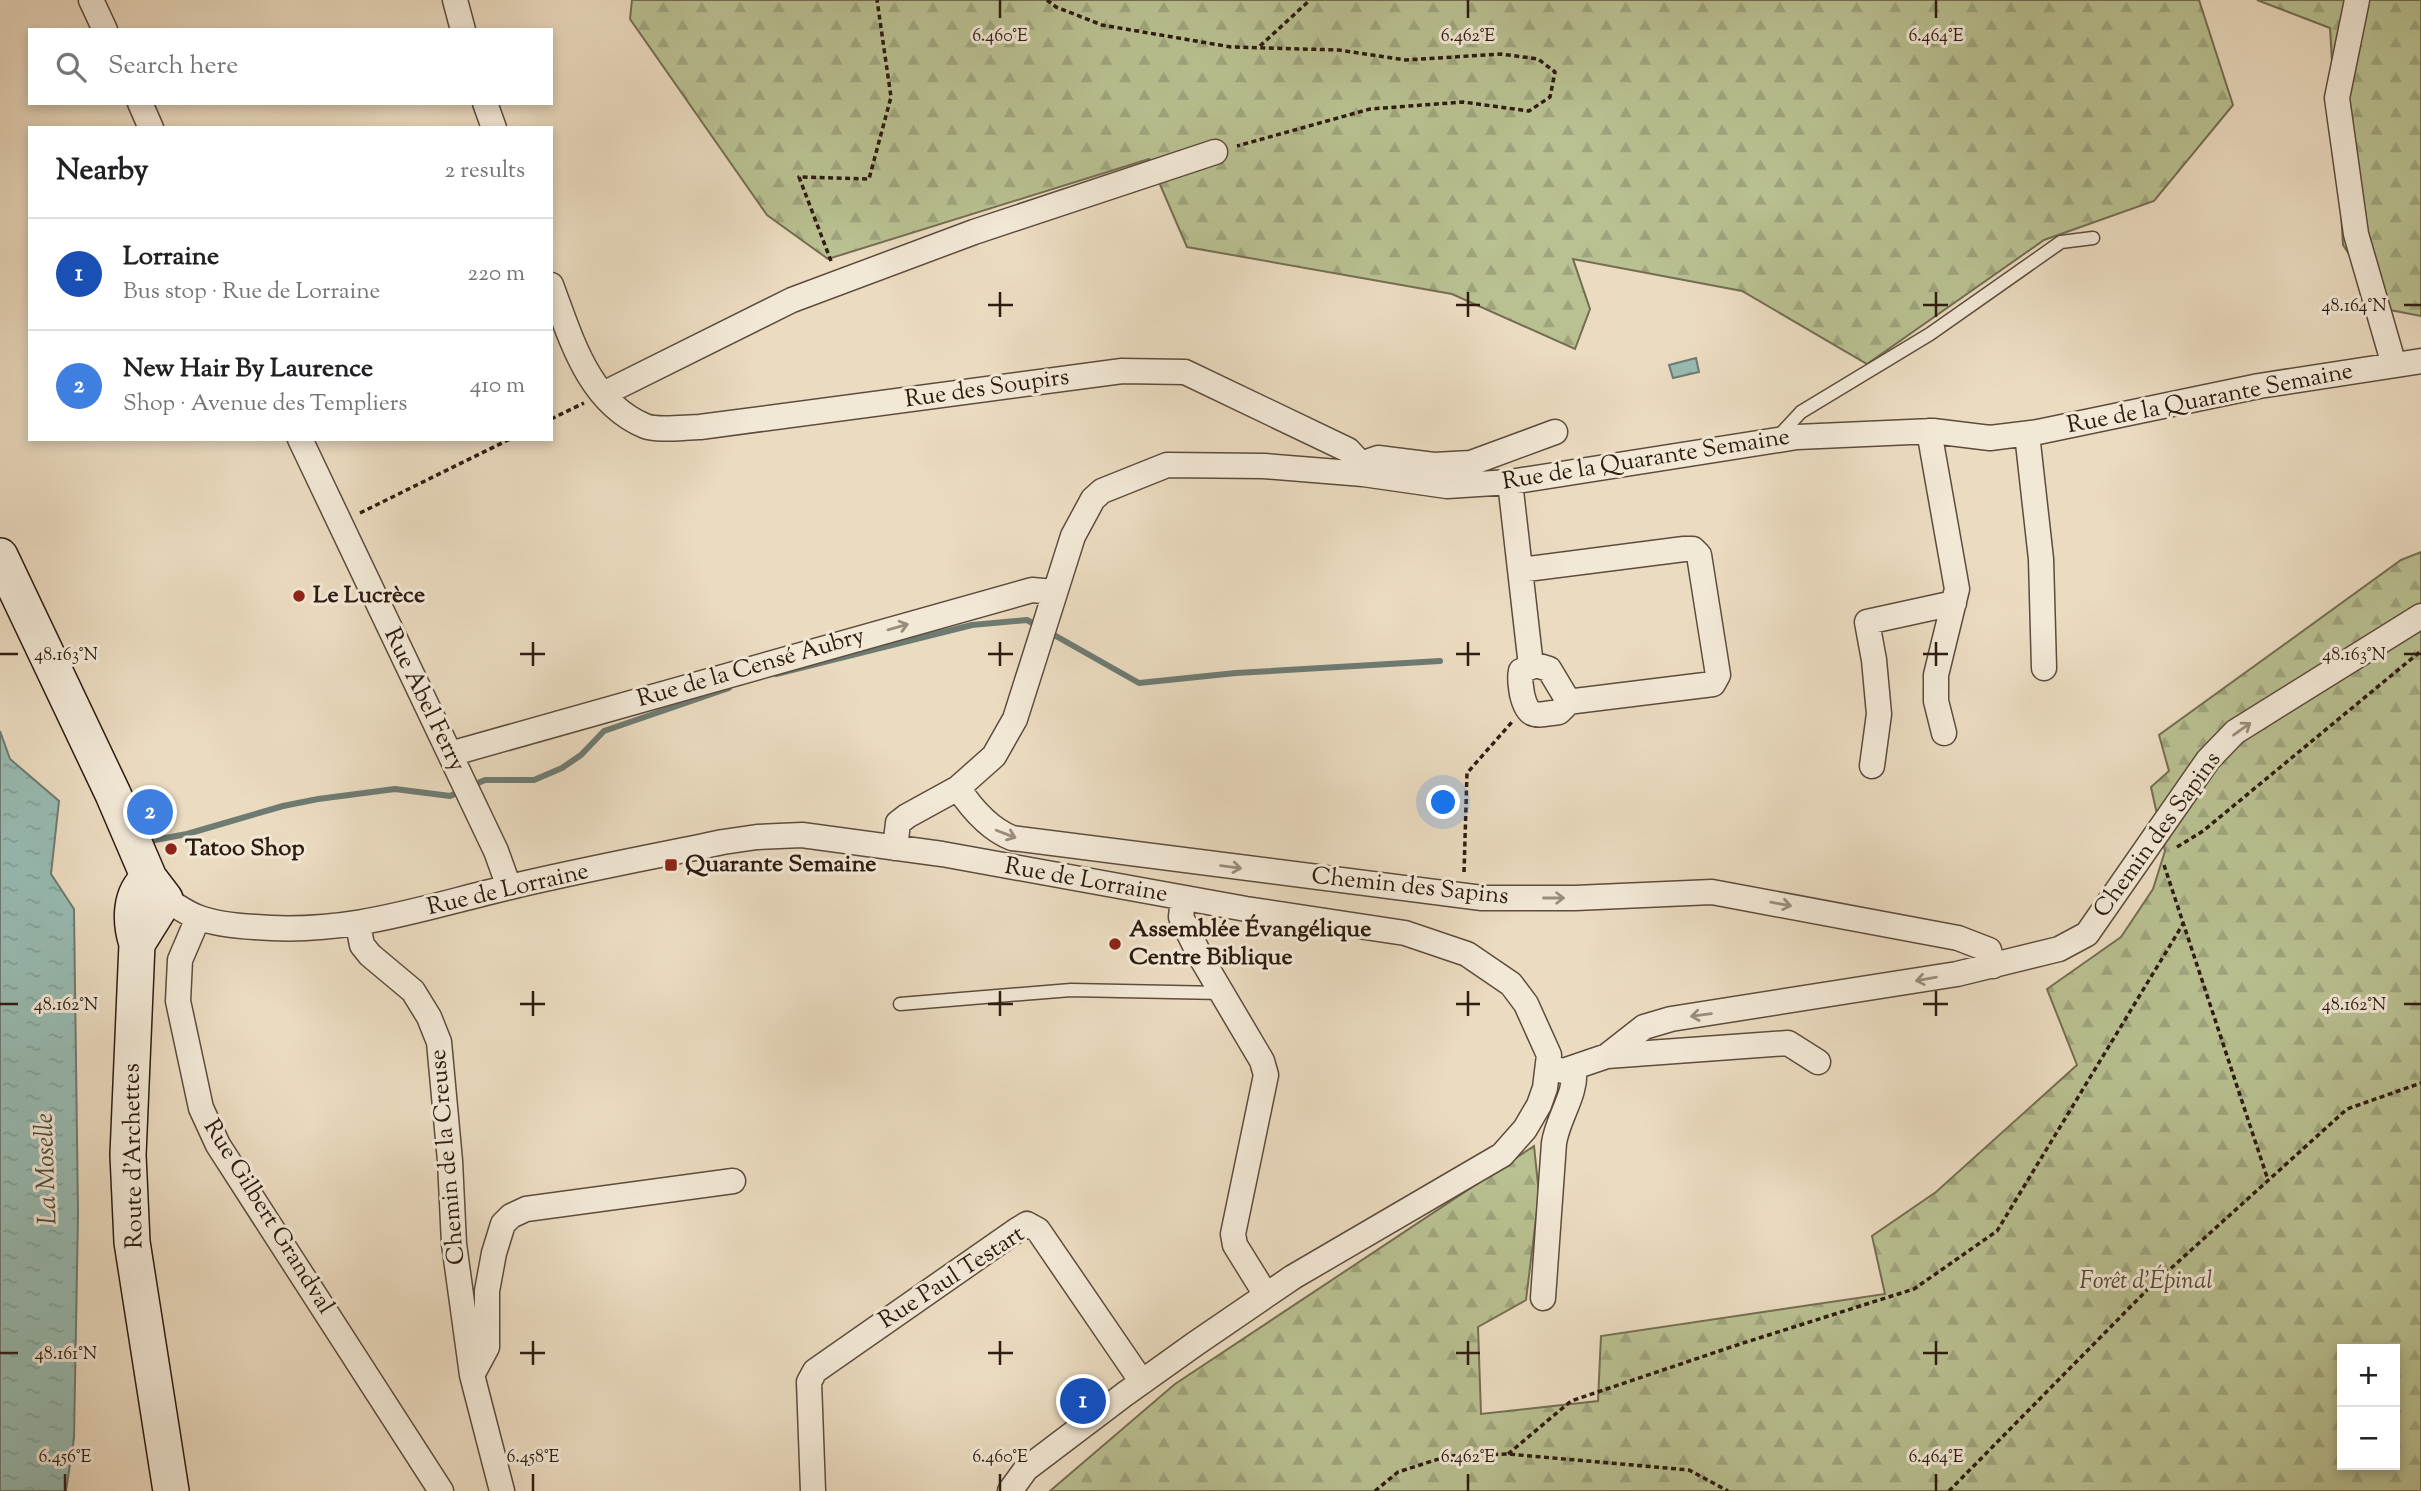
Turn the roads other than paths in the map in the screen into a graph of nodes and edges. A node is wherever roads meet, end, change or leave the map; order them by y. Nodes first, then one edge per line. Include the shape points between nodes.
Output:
1 (91, 0) edge
2 (454, 0) edge
3 (2357, 0) edge
4 (104, 28) edge
5 (462, 28) edge
6 (141, 105) edge
7 (486, 105) edge
8 (150, 126) edge
9 (493, 126) edge
10 (1215, 152) road end
11 (2093, 239) dead end
12 (553, 290) edge
13 (2421, 361) edge
14 (2394, 365) junction
15 (603, 394) junction
16 (1929, 431) junction
17 (1555, 432) dead end
18 (2027, 433) junction
19 (1775, 440) junction
20 (301, 441) edge
21 (1362, 469) junction
22 (1510, 482) junction
23 (0, 556) edge
24 (1520, 570) junction
25 (1054, 592) junction
26 (1954, 603) junction
27 (2421, 616) edge
28 (1531, 666) junction
29 (2044, 668) dead end
30 (1567, 702) junction
31 (1944, 733) dead end
32 (450, 754) junction
33 (1872, 766) dead end
34 (958, 788) junction
35 (895, 848) junction
36 (509, 887) junction
37 (157, 888) junction
38 (1183, 898) junction
39 (198, 918) junction
40 (358, 925) junction
41 (1993, 966) junction
42 (1222, 993) junction
43 (900, 1004) dead end
44 (1607, 1056) junction
45 (1818, 1062) dead end
46 (1549, 1067) junction
47 (1574, 1069) junction
48 (733, 1181) dead end
49 (1266, 1295) junction
50 (1543, 1297) dead end
51 (472, 1375) junction
52 (1142, 1382) junction
53 (171, 1491) edge
54 (441, 1491) edge
55 (502, 1491) edge
56 (813, 1491) edge
57 (1010, 1491) edge

1 - 4 street
2 - 5 street
3 - 14 street via 2337,98 2356,234
6 - 8 street
7 - 9 street
10 - 15 street via 974,232 792,300
11 - 19 lane via 2061,242 1930,334 1801,412
12 - 15 street, Rue des Soupirs via 579,361
13 - 14 street, Rue de la Quarante Semaine
14 - 18 street, Rue de la Quarante Semaine via 2259,386
15 - 21 street, Rue des Soupirs via 647,427 700,427 1122,371 1185,372 1348,450
16 - 18 street, Rue de la Quarante Semaine via 1990,438
16 - 19 street, Rue de la Quarante Semaine
16 - 26 street via 1956,571
17 - 21 street via 1471,463 1434,465 1378,458
18 - 29 street via 2041,559
19 - 22 street, Rue de la Quarante Semaine
20 - 32 street, Rue Abel Ferry
21 - 22 street, Rue de la Quarante Semaine via 1447,486
21 - 25 street via 1167,465 1102,491 1093,499 1073,536
22 - 24 street
23 - 37 street
24 - 28 street
24 - 30 street via 1684,549 1699,555 1718,675 1713,684
32 -> 25 street, Rue de la Censé Aubry via 1032,590
25 - 34 street via 1014,719 994,756
26 - 31 street via 1936,675 1936,701
26 - 33 street via 1867,622 1880,714
41 -> 27 street, Chemin des Sapins via 2059,949 2087,934 2208,760 2235,732
28 - 30 street via 1549,669
28 - 30 street via 1521,671 1519,678 1529,713 1559,712
32 - 36 street, Rue Abel Ferry
34 - 35 street via 898,823
34 -> 41 street, Chemin des Sapins via 997,832 1012,838 1482,898 1712,892 1958,938 1989,950
35 - 36 street, Rue de Lorraine via 802,835 757,837
35 - 38 street, Rue de Lorraine
36 - 40 street, Rue de Lorraine
37 - 39 street, Rue de Lorraine
37 - 53 street, Route d'Archettes via 137,944 128,1155 132,1242
38 - 42 street via 1181,917
38 - 46 street, Rue de Lorraine via 1405,933 1467,954 1511,984 1526,1004 1549,1055
39 - 40 street, Rue de Lorraine via 274,929
39 - 54 street, Rue Gilbert Grandval via 180,960 178,1002 201,1108 218,1145
40 - 51 street, Chemin de la Creuse via 362,945 413,991 439,1042 454,1244
41 -> 44 street, Chemin des Sapins via 1671,1019 1644,1027
42 - 43 lane via 1071,990
42 - 49 street via 1266,1075 1233,1234
44 - 45 street, Chemin des Sapins via 1788,1043
44 - 47 street, Chemin des Sapins
46 - 47 street, Chemin des Sapins
46 - 49 street via 1539,1105 1502,1155
47 - 50 street via 1575,1080 1554,1143
48 - 51 street, Chemin de la Creuse via 526,1209 511,1216 503,1224 492,1265 486,1347
49 - 52 street
51 - 55 street, Chemin de la Creuse
52 - 56 street, Rue Paul Testart via 1038,1230 1027,1224 815,1371 809,1382
52 - 57 street via 1026,1469

